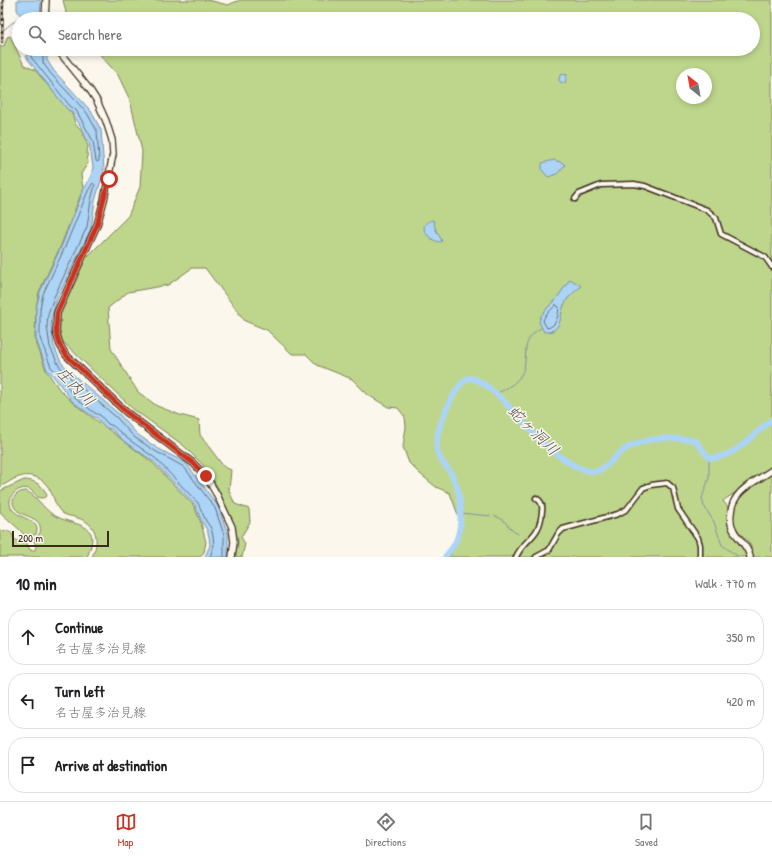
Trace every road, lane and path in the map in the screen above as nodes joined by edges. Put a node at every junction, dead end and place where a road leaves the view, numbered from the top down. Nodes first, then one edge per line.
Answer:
1 (46, 0) edge
2 (45, 12) edge
3 (63, 56) edge
4 (575, 199) dead end
5 (772, 267) edge
6 (772, 470) edge
7 (536, 498) dead end
8 (232, 557) edge
9 (516, 557) edge
10 (536, 557) edge
11 (700, 557) edge
12 (750, 557) edge

1 - 2 main road
3 - 8 main road
4 - 5 street
6 - 12 main road
7 - 9 street
10 - 11 street

